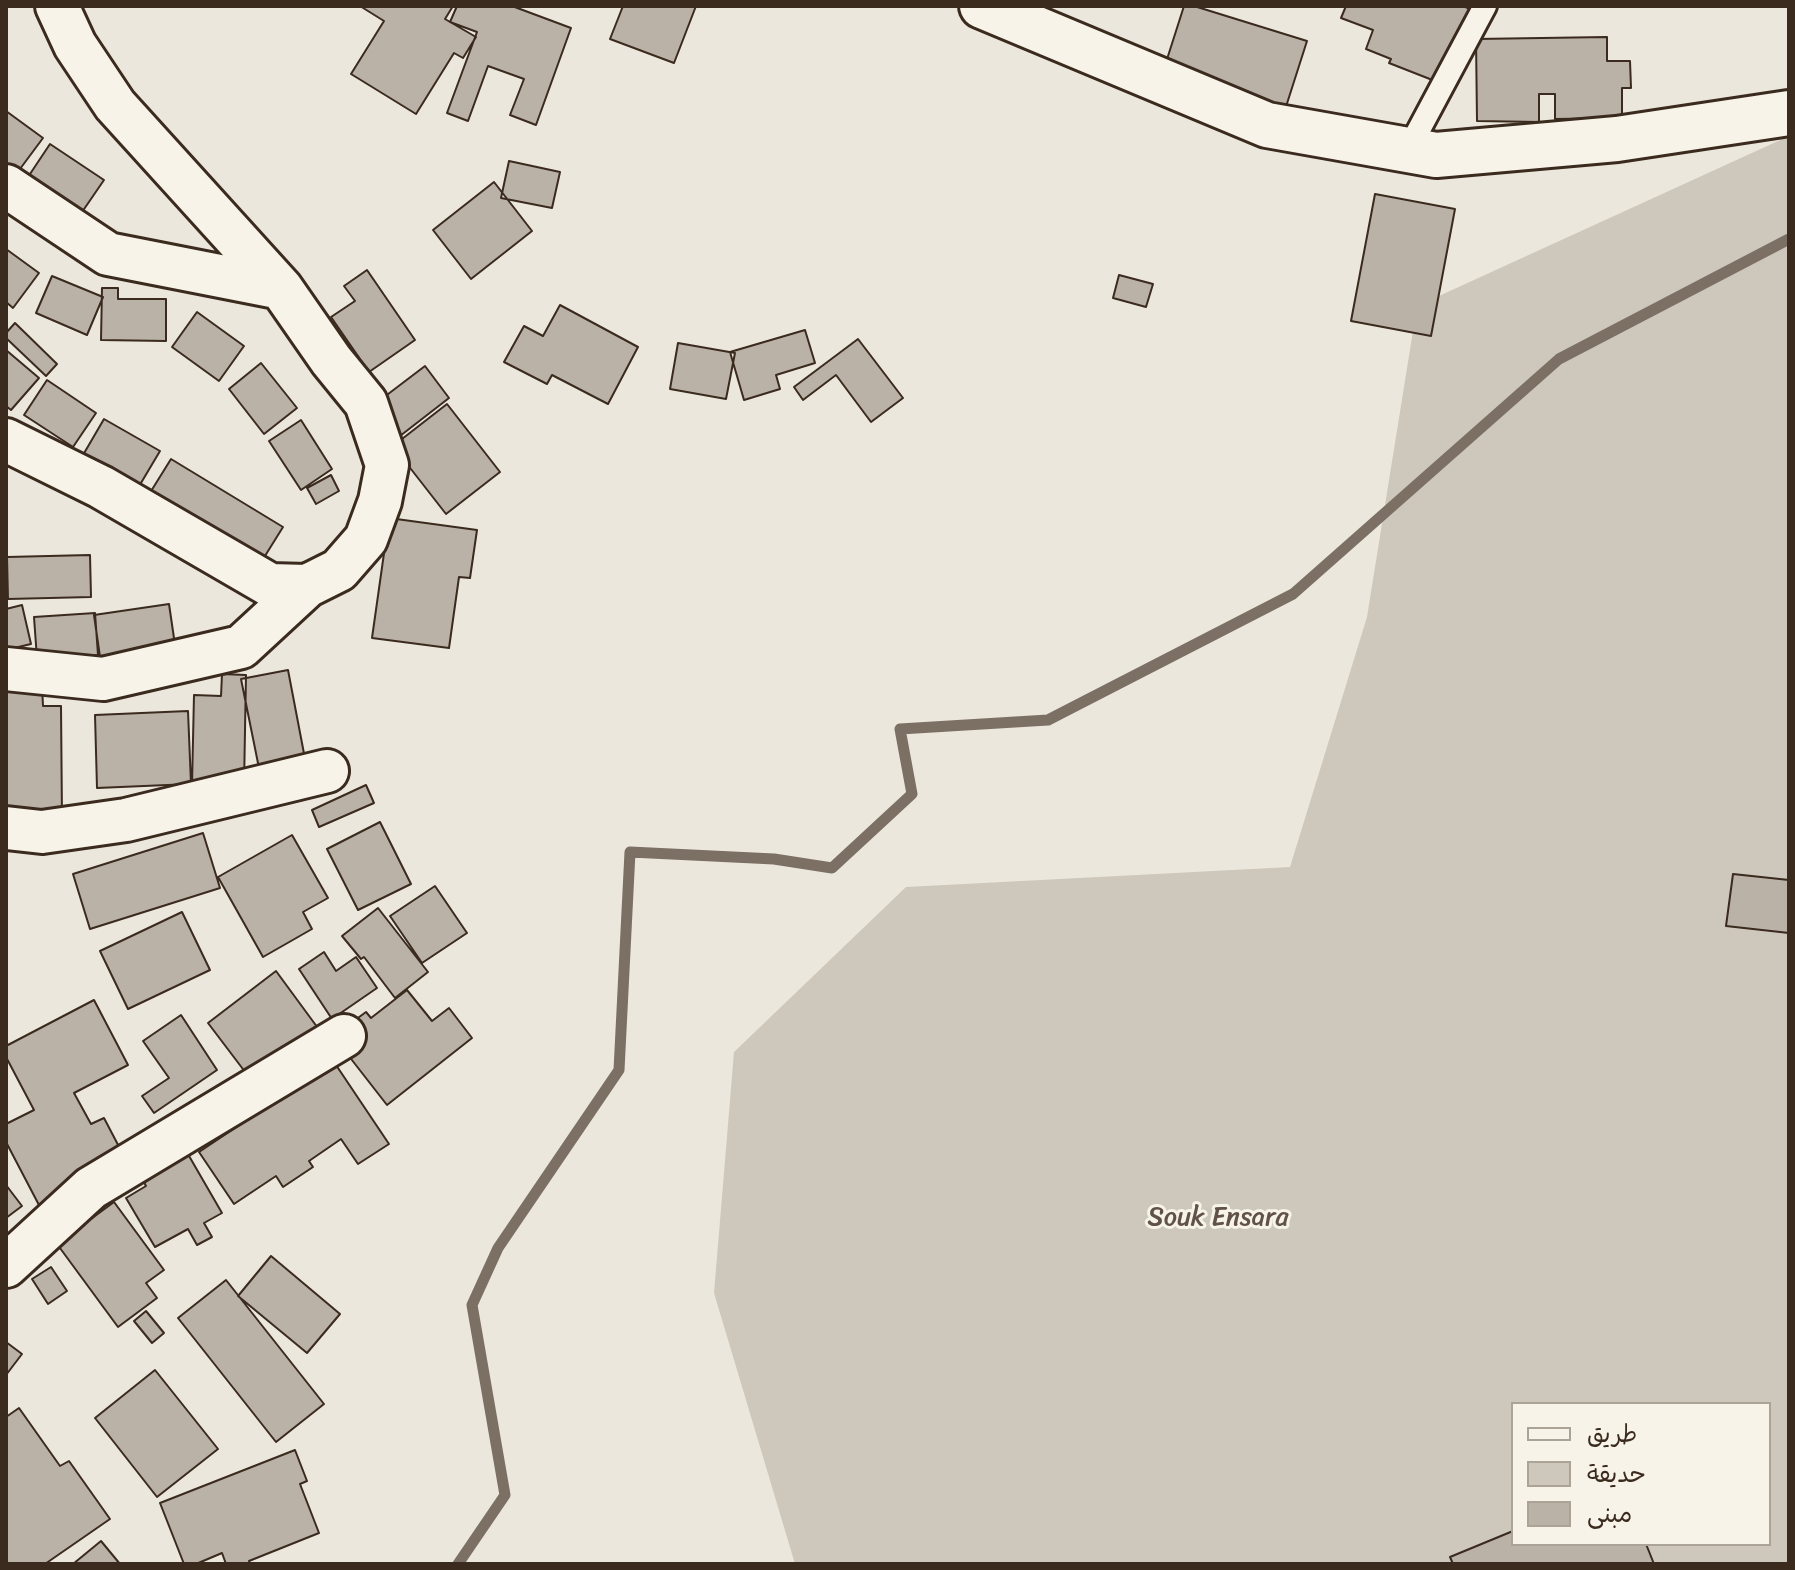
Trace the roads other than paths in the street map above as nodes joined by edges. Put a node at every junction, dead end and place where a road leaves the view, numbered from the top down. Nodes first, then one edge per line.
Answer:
1 (57, 6) edge
2 (982, 6) edge
3 (1485, 6) edge
4 (1789, 113) edge
5 (1408, 150) junction
6 (6, 186) edge
7 (281, 288) junction
8 (6, 440) edge
9 (307, 586) junction
10 (6, 669) edge
11 (327, 771) dead end
12 (6, 828) edge
13 (344, 1036) dead end
14 (6, 1266) edge

1 - 7 street
2 - 5 street
3 - 5 lane
4 - 5 street
6 - 7 street
7 - 9 street
8 - 9 street
9 - 10 street
11 - 12 street
13 - 14 street

